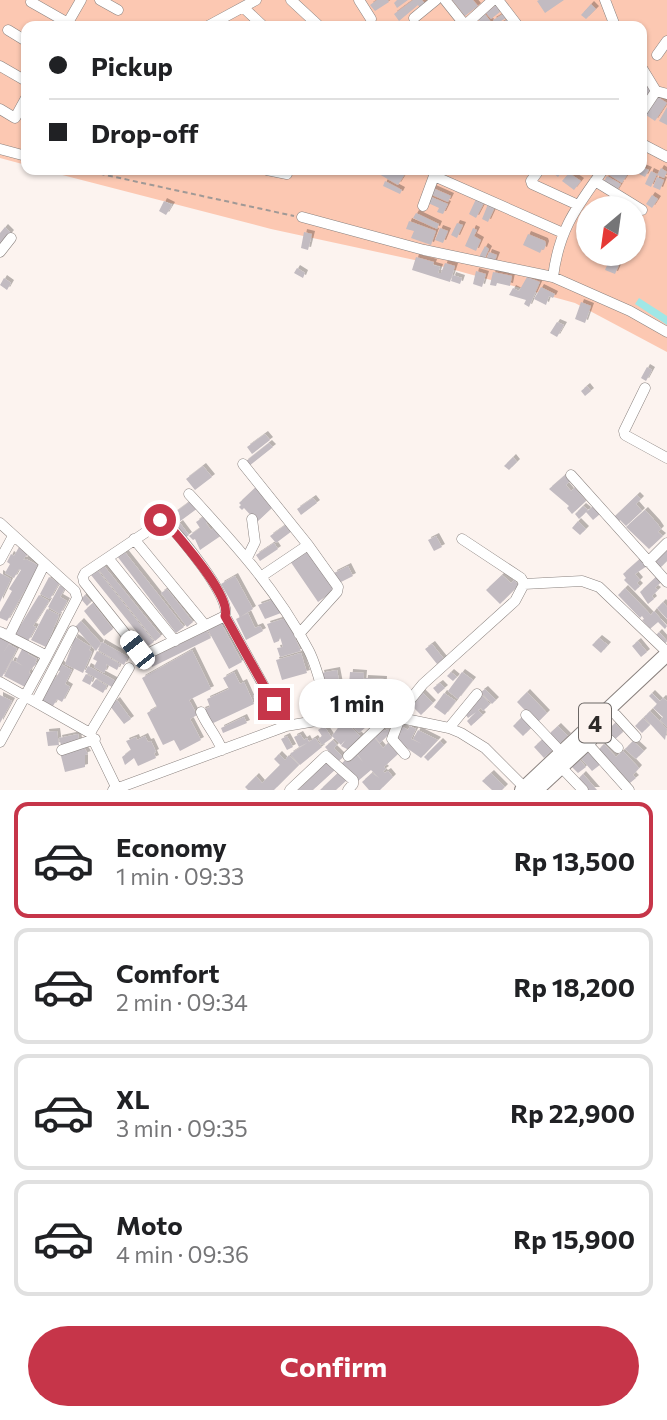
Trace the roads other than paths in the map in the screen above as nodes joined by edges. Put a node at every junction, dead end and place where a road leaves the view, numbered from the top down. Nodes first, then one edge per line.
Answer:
1 (81, 0) edge
2 (100, 0) edge
3 (257, 0) edge
4 (292, 0) edge
5 (359, 0) edge
6 (436, 0) edge
7 (445, 0) edge
8 (496, 0) edge
9 (605, 0) edge
10 (31, 2) dead end
11 (244, 8) junction
12 (118, 10) dead end
13 (414, 18) dead end
14 (371, 19) dead end
15 (61, 21) edge
16 (69, 21) edge
17 (218, 21) edge
18 (258, 21) edge
19 (313, 21) edge
20 (461, 21) edge
21 (471, 21) edge
22 (514, 21) edge
23 (613, 21) edge
24 (8, 30) dead end
25 (21, 38) edge
26 (667, 41) edge
27 (657, 55) dead end
28 (0, 66) edge
29 (647, 74) edge
30 (21, 78) edge
31 (662, 93) edge
32 (647, 107) edge
33 (21, 108) edge
34 (0, 109) edge
35 (647, 147) edge
36 (0, 149) edge
37 (21, 155) edge
38 (667, 157) edge
39 (434, 175) edge
40 (439, 175) edge
41 (535, 175) edge
42 (599, 175) edge
43 (595, 181) junction
44 (584, 196) edge
45 (619, 196) edge
46 (576, 204) edge
47 (424, 206) dead end
48 (576, 209) edge
49 (302, 217) road end
50 (563, 233) junction
51 (11, 238) dead end
52 (0, 251) edge
53 (554, 277) junction
54 (667, 332) edge
55 (645, 388) dead end
56 (667, 458) edge
57 (243, 464) dead end
58 (571, 475) dead end
59 (189, 494) dead end
60 (252, 519) dead end
61 (0, 523) edge
62 (13, 536) junction
63 (134, 539) junction
64 (462, 539) dead end
65 (667, 543) edge
66 (308, 545) junction
67 (108, 558) junction
68 (247, 558) junction
69 (0, 560) edge
70 (648, 562) junction
71 (44, 565) junction
72 (262, 576) junction
73 (667, 582) edge
74 (524, 584) junction
75 (225, 616) junction
76 (205, 624) junction
77 (73, 631) dead end
78 (4, 634) edge
79 (299, 634) junction
80 (176, 641) junction
81 (667, 653) edge
82 (47, 656) junction
83 (667, 667) edge
84 (129, 668) dead end
85 (0, 682) edge
86 (477, 694) dead end
87 (26, 696) junction
88 (36, 702) junction
89 (201, 712) dead end
90 (526, 715) dead end
91 (616, 715) junction
92 (396, 717) junction
93 (330, 718) junction
94 (286, 726) junction
95 (449, 728) junction
96 (600, 731) junction
97 (93, 736) junction
98 (636, 737) dead end
99 (0, 742) edge
100 (587, 743) junction
101 (618, 748) dead end
102 (62, 750) dead end
103 (222, 750) junction
104 (405, 754) dead end
105 (348, 756) dead end
106 (562, 760) junction
107 (531, 788) edge
108 (115, 789) edge
109 (290, 790) edge
110 (348, 790) edge
111 (583, 790) edge
112 (629, 790) edge

1 - 16 street
2 - 12 street
3 - 11 street
4 - 19 street
5 - 14 street
6 - 13 street
7 - 20 street
8 - 21 street
8 - 22 street
9 - 23 street
10 - 15 street
11 - 17 street
11 - 18 street
24 - 25 street
26 - 27 street
28 - 30 street
29 - 31 street
31 - 32 street
33 - 34 street
35 - 38 street
36 - 37 street
39 - 47 street
40 - 50 street
41 - 46 street
42 - 43 street
43 - 44 street
43 - 45 street
48 - 50 street
49 - 53 street
50 - 53 street
51 - 52 street
53 - 54 street
55 - 56 street
57 - 66 street
58 - 70 street
59 - 68 street
60 - 68 street
61 - 62 street
62 - 69 street
62 - 71 street
63 - 67 street
63 - 75 street
63 - 76 street
64 - 74 street
65 - 70 street
66 - 72 street
66 - 79 street
67 - 80 street
67 - 80 street
68 - 72 street
70 - 73 street
71 - 78 street
71 - 82 street
72 - 79 street
74 - 81 street
74 - 92 street
75 - 76 street
75 - 94 street
76 - 80 street
77 - 88 street
78 - 82 street
79 - 93 street
81 - 106 highway, 4
82 - 87 street
83 - 91 highway, 4
84 - 97 street
85 - 87 street
86 - 95 street
87 - 88 street
87 - 99 street
88 - 97 street
89 - 103 street
90 - 106 street
91 - 96 highway, 4
91 - 98 street
92 - 93 street
92 - 95 street
92 - 104 street
92 - 105 street
93 - 94 street
94 - 103 street
95 - 107 street
96 - 100 highway, 4
96 - 101 street
97 - 102 street
97 - 108 street
100 - 106 highway, 4
100 - 112 street
103 - 108 street
106 - 107 highway, 4
106 - 111 street
109 - 110 street

